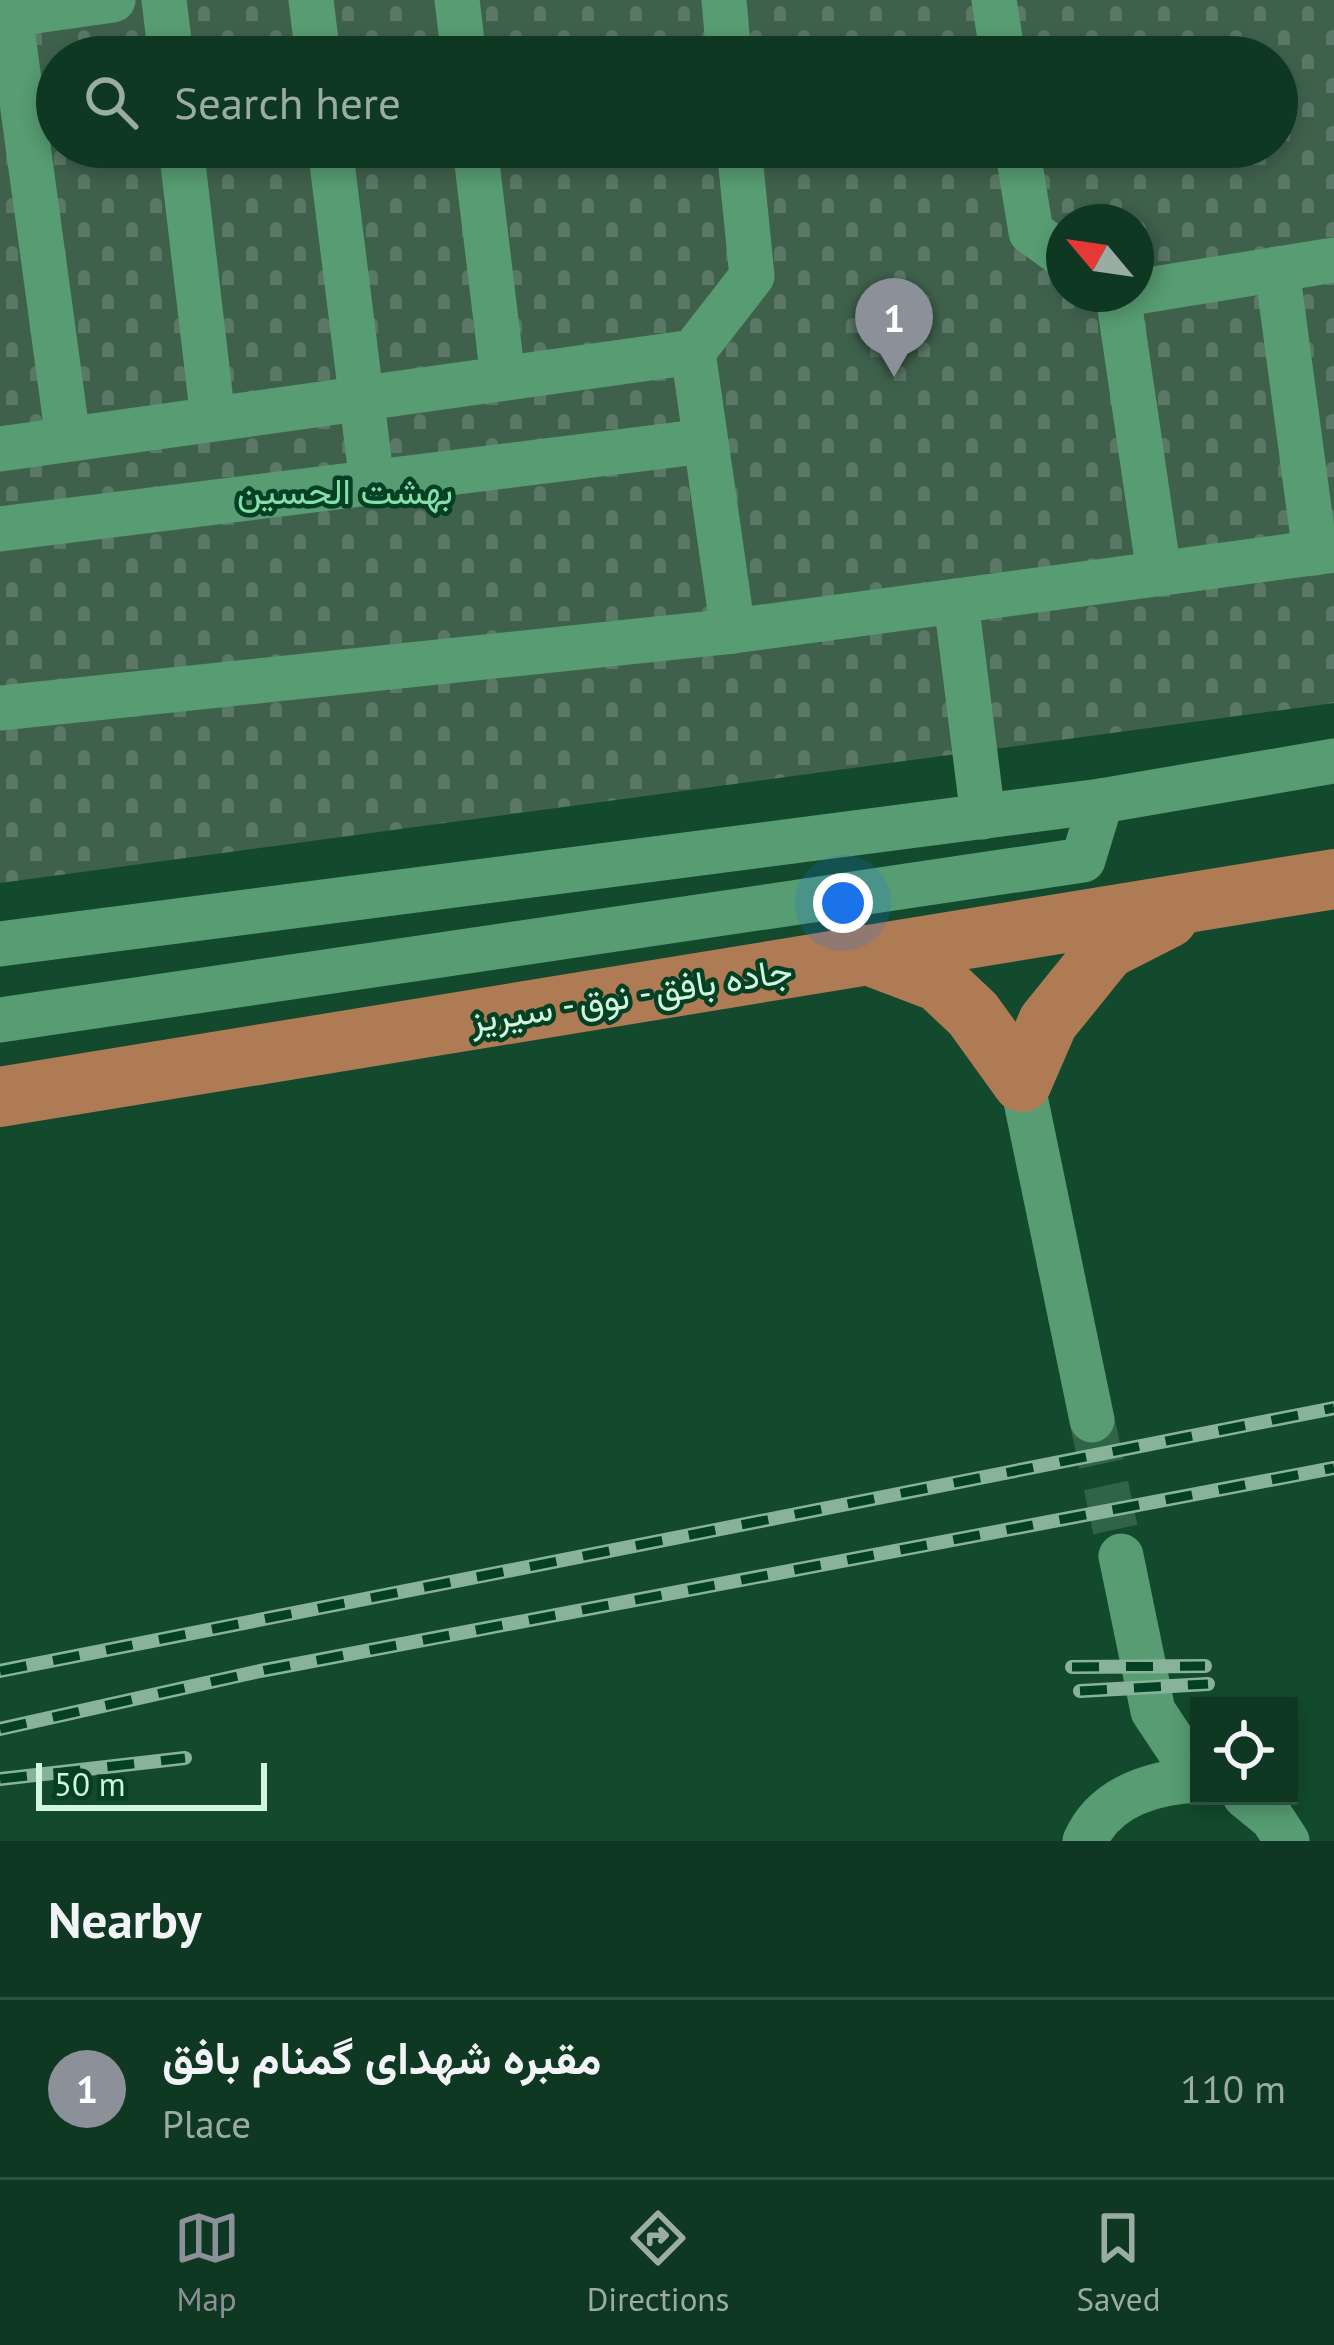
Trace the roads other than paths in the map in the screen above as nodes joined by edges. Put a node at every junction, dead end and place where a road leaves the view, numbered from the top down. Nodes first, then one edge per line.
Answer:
1 (113, 0) edge
2 (164, 0) edge
3 (311, 0) edge
4 (457, 0) edge
5 (724, 0) edge
6 (994, 0) edge
7 (5, 15) edge
8 (168, 36) edge
9 (316, 36) edge
10 (461, 36) edge
11 (727, 36) edge
12 (1000, 36) edge
13 (183, 168) edge
14 (333, 168) edge
15 (478, 168) edge
16 (741, 168) edge
17 (1020, 168) edge
18 (1046, 243) edge
19 (1334, 260) edge
20 (1277, 269) junction
21 (1154, 289) edge
22 (1122, 312) edge
23 (693, 352) junction
24 (503, 378) junction
25 (363, 398) junction
26 (213, 419) junction
27 (68, 439) junction
28 (705, 441) junction
29 (0, 448) edge
30 (372, 483) junction
31 (0, 530) edge
32 (1325, 551) edge
33 (1159, 573) junction
34 (956, 601) junction
35 (733, 631) junction
36 (0, 708) edge
37 (1334, 761) edge
38 (1101, 802) junction
39 (983, 817) junction
40 (666, 858) junction
41 (1334, 879) edge
42 (1206, 900) junction
43 (219, 915) junction
44 (668, 922) junction
45 (0, 944) edge
46 (868, 955) junction
47 (223, 987) junction
48 (0, 1020) edge
49 (1022, 1082) junction
50 (0, 1096) edge
51 (1092, 1420) tunnel mouth
52 (1121, 1556) tunnel mouth
53 (1154, 1711) junction
54 (1190, 1765) edge
55 (1190, 1780) edge
56 (1257, 1805) edge
57 (1085, 1829) edge
58 (1287, 1841) edge

1 - 7 street
2 - 8 street
3 - 9 street
4 - 10 street
5 - 11 street
6 - 12 street
7 - 27 street
13 - 26 street
14 - 25 street
15 - 24 street
16 - 23 street
17 - 18 street
19 - 20 street
20 - 21 street
20 - 32 street
22 - 33 street
23 - 24 street
23 - 28 street
24 - 25 street
25 - 26 street
25 - 30 street
26 - 27 street
27 - 29 street
28 - 30 street
28 - 35 street
30 - 31 street
32 - 33 street
33 - 34 street
34 - 35 street
34 - 39 street
35 - 36 street
37 - 38 street
38 - 39 street
38 - 44 street
39 - 40 street
40 - 43 street
40 - 44 street
41 - 42 main road, جاده بافق - نوق - سیریز
42 - 46 main road, جاده بافق - نوق - سیریز
42 - 49 main road
43 - 45 street
43 - 47 street
44 - 47 street
46 - 49 main road
46 - 50 main road, جاده بافق - نوق - سیریز
47 - 48 street
49 - 51 street
52 - 53 street
53 - 54 street
53 - 57 street
55 - 57 street
56 - 58 street

